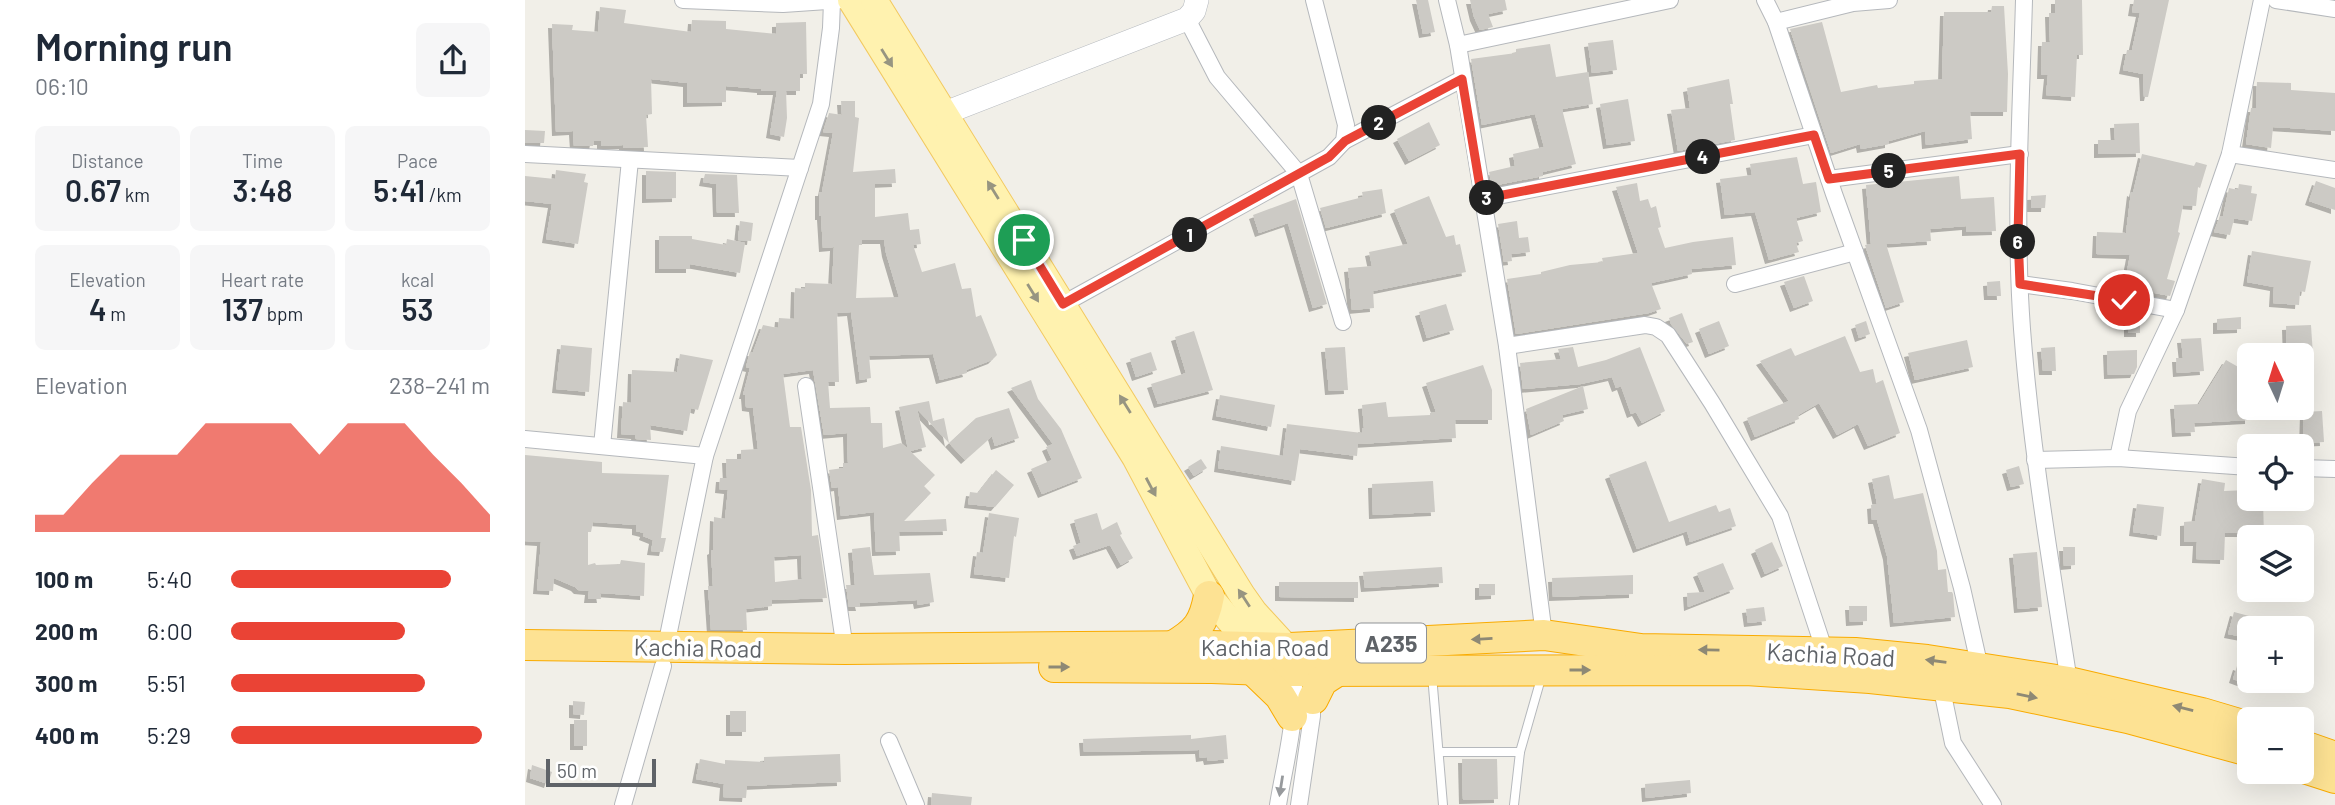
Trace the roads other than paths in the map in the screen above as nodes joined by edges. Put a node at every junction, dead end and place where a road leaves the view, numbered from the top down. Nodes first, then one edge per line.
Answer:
1 (683, 0) edge
2 (849, 0) edge
3 (874, 0) edge
4 (1314, 0) edge
5 (1447, 0) edge
6 (1670, 0) edge
7 (1765, 0) edge
8 (1889, 0) edge
9 (2024, 0) edge
10 (2262, 0) edge
11 (2276, 0) edge
12 (832, 1) edge
13 (1192, 9) edge
14 (2335, 9) edge
15 (1776, 22) junction
16 (1458, 45) junction
17 (1462, 79) junction
18 (945, 113) junction
19 (1814, 135) junction
20 (1345, 141) junction
21 (525, 154) edge
22 (2020, 154) junction
23 (2230, 154) junction
24 (630, 160) junction
25 (800, 169) junction
26 (2335, 170) edge
27 (1299, 174) junction
28 (1829, 179) junction
29 (1482, 199) junction
30 (1855, 252) junction
31 (1734, 284) dead end
32 (2020, 284) junction
33 (1063, 304) junction
34 (2176, 310) junction
35 (1343, 322) dead end
36 (1507, 346) junction
37 (806, 386) dead end
38 (525, 439) edge
39 (602, 446) junction
40 (705, 456) junction
41 (2119, 458) junction
42 (2035, 460) junction
43 (2237, 466) edge
44 (2314, 468) edge
45 (2335, 468) edge
46 (1209, 596) junction
47 (1544, 635) junction
48 (525, 645) edge
49 (1173, 646) junction
50 (845, 649) junction
51 (1825, 652) junction
52 (665, 656) junction
53 (1211, 657) junction
54 (1252, 658) junction
55 (1296, 663) junction
56 (525, 665) edge
57 (1980, 668) junction
58 (1339, 670) junction
59 (1431, 670) junction
60 (1544, 670) junction
61 (2069, 682) junction
62 (1941, 685) junction
63 (1305, 715) junction
64 (2237, 723) edge
65 (889, 741) dead end
66 (2237, 747) edge
67 (2314, 750) edge
68 (1439, 752) junction
69 (1520, 752) junction
70 (1286, 755) junction
71 (2335, 757) edge
72 (2314, 771) edge
73 (2335, 778) edge
74 (623, 805) edge
75 (916, 805) edge
76 (1277, 805) edge
77 (1299, 805) edge
78 (1443, 805) edge
79 (1514, 805) edge
80 (1993, 805) edge

1 - 12 street
2 - 12 street
2 -> 46 main road
3 - 18 main road
4 - 20 street
5 - 16 street
6 - 16 street
7 - 15 street
8 - 15 street
9 - 22 street
10 - 23 street
11 - 14 street
12 - 25 street
13 - 18 street
13 - 27 street
15 - 19 street
16 - 17 street
17 - 20 street
17 - 29 street
33 -> 18 main road
19 - 28 street
19 - 29 street
20 - 27 street
21 - 24 street
22 - 28 street
22 - 32 street
23 - 26 street
23 - 34 street
24 - 25 street
24 - 39 street
25 - 40 street
27 - 33 street
27 - 35 street
28 - 30 street
29 - 36 street
30 - 31 street
30 - 57 street
32 - 34 street
32 - 42 street
55 -> 33 main road
34 - 41 street
36 - 47 street
36 - 51 street
37 - 50 street
38 - 39 street
39 - 40 street
40 - 52 street
41 - 42 street
41 - 43 street
42 - 61 street
44 - 45 street
46 - 49 highway
46 - 54 main road
51 -> 47 highway, Kachia Road / A235
47 -> 55 highway, Kachia Road / A235
48 - 52 highway, Kachia Road / A235
49 - 50 highway, Kachia Road / A235
49 - 53 highway, Kachia Road / A235
50 - 52 highway, Kachia Road / A235
57 -> 51 highway, Kachia Road / A235
52 -> 53 highway, Kachia Road / A235
52 - 56 highway, Kachia Road / A235
52 - 74 street
53 - 54 highway, Kachia Road / A235
54 - 55 highway, Kachia Road / A235
54 - 63 highway
55 - 58 highway, Kachia Road / A235
55 - 63 street
55 - 63 street
57 - 61 highway, Kachia Road / A235
58 - 59 highway, Kachia Road / A235
58 - 63 highway
59 - 60 highway, Kachia Road / A235
59 - 68 lane
60 -> 62 highway, Kachia Road / A235
60 - 69 lane
64 -> 61 highway, Kachia Road / A235
62 -> 66 highway, Kachia Road / A235
62 - 80 street
63 - 70 street
63 - 70 street
63 - 77 street
65 - 75 street
67 - 71 highway
68 - 69 lane
68 - 78 lane
69 - 79 lane
70 -> 76 street
72 - 73 highway

